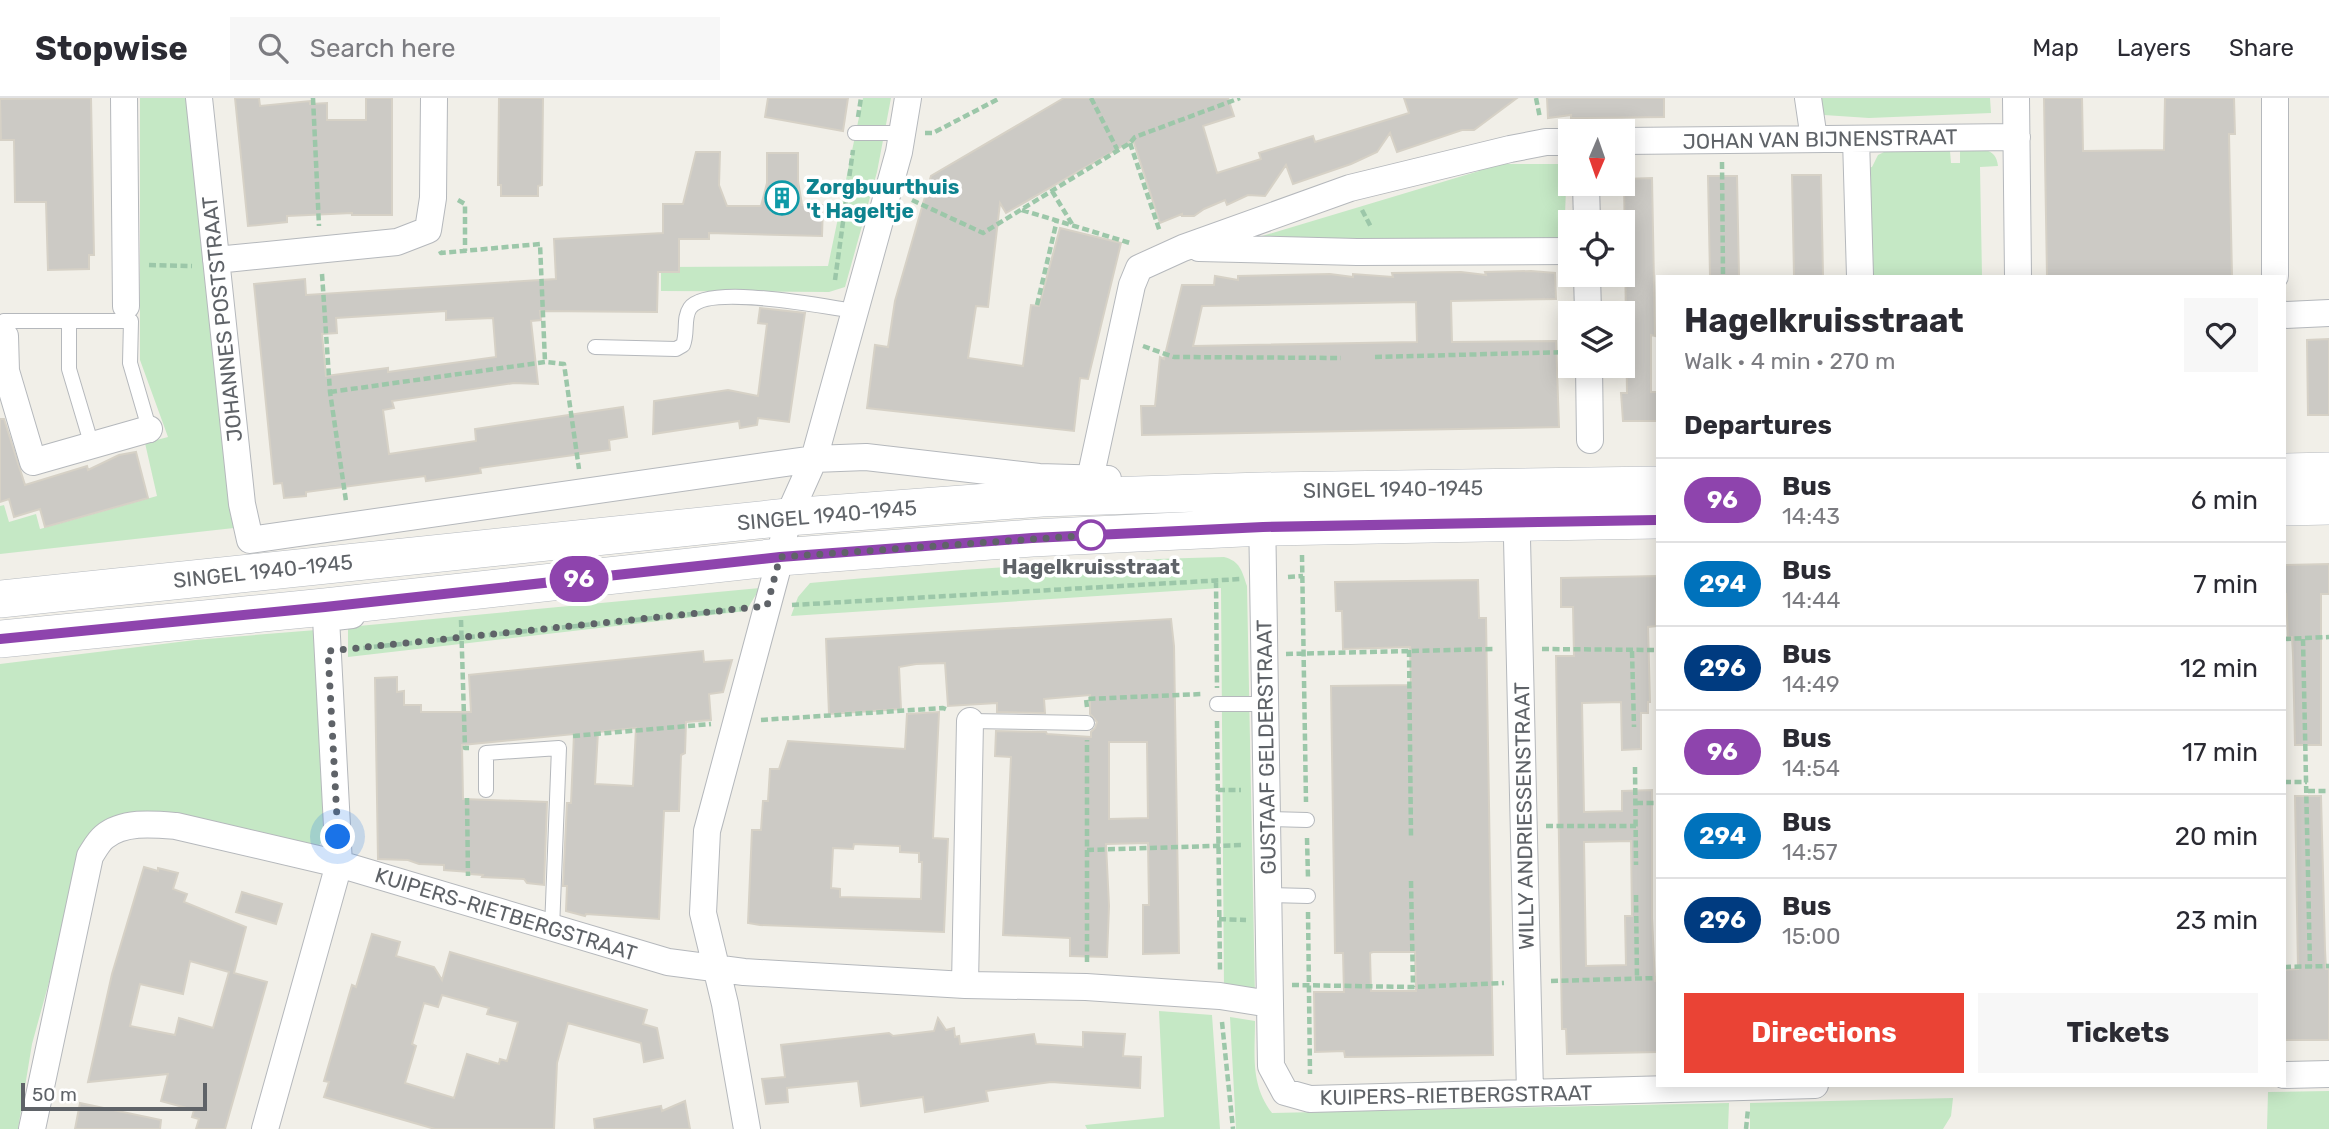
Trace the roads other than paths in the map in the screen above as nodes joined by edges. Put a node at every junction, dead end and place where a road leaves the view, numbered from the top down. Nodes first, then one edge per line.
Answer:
1 (124, 98) edge
2 (199, 98) edge
3 (434, 98) edge
4 (908, 98) edge
5 (1808, 98) edge
6 (2016, 98) edge
7 (2275, 98) edge
8 (855, 133) road end
9 (902, 133) junction
10 (2017, 137) junction
11 (1814, 139) junction
12 (1856, 139) junction
13 (1635, 141) edge
14 (1558, 142) edge
15 (1558, 251) edge
16 (1175, 252) junction
17 (217, 263) junction
18 (1860, 275) edge
19 (2018, 275) edge
20 (2275, 275) edge
21 (126, 306) dead end
22 (843, 309) junction
23 (2329, 313) edge
24 (2286, 315) edge
25 (69, 321) junction
26 (2, 336) edge
27 (595, 347) dead end
28 (1589, 378) edge
29 (151, 434) joint
30 (1590, 440) dead end
31 (92, 446) junction
32 (814, 459) junction
33 (1656, 468) edge
34 (1090, 480) junction
35 (1656, 485) edge
36 (1262, 491) junction
37 (2329, 506) edge
38 (2286, 507) edge
39 (788, 517) junction
40 (1656, 520) edge
41 (2329, 523) edge
42 (2286, 524) edge
43 (1263, 536) junction
44 (1656, 536) edge
45 (1517, 539) junction
46 (250, 540) joint
47 (778, 565) junction
48 (0, 598) edge
49 (0, 639) edge
50 (1217, 699) road end
51 (1265, 704) junction
52 (970, 721) joint
53 (1087, 723) road end
54 (486, 790) road end
55 (1307, 820) dead end
56 (1268, 832) junction
57 (339, 864) junction
58 (1269, 895) junction
59 (1308, 896) dead end
60 (552, 929) junction
61 (715, 968) junction
62 (965, 985) junction
63 (1270, 994) junction
64 (2329, 1074) edge
65 (2286, 1075) edge
66 (1719, 1087) edge
67 (1530, 1093) junction
68 (32, 1129) edge
69 (265, 1129) edge
70 (747, 1129) edge

1 - 21 street
2 - 17 street, JOHANNES POSTSTRAAT
3 - 17 street
4 - 9 street
5 - 11 street
6 - 10 street
7 - 20 street
8 - 9 lane
9 - 22 street
10 - 12 street, JOHAN VAN BIJNENSTRAAT
10 - 19 street
11 - 12 street, JOHAN VAN BIJNENSTRAAT
11 - 13 street, JOHAN VAN BIJNENSTRAAT
12 - 18 street
14 - 16 street
15 - 16 street
16 - 34 street
17 - 46 street, JOHANNES POSTSTRAAT
22 - 27 lane
22 - 32 street
23 - 24 street
25 - 26 lane
25 - 29 lane
25 - 31 lane
26 - 31 street
28 - 30 street
29 - 31 street
32 - 34 street, SINGEL 1940-1945
32 - 39 street
32 - 46 street, SINGEL 1940-1945
33 - 34 street, SINGEL 1940-1945
35 - 36 main road, SINGEL 1940-1945
36 - 39 main road, SINGEL 1940-1945
36 - 43 street, GUSTAAF GELDERSTRAAT
37 - 38 main road
39 - 47 street
39 - 48 main road, SINGEL 1940-1945
40 - 43 main road, SINGEL 1940-1945
41 - 42 street
43 - 45 street, SINGEL 1940-1945
43 - 47 main road, SINGEL 1940-1945
43 - 51 street, GUSTAAF GELDERSTRAAT
44 - 45 street, SINGEL 1940-1945
45 - 67 street, WILLY ANDRIESSENSTRAAT
47 - 49 main road, SINGEL 1940-1945
47 - 57 street, SINGEL 1940-1945
47 - 61 street
50 - 51 lane
51 - 56 street, GUSTAAF GELDERSTRAAT
52 - 53 lane
52 - 62 street
54 - 60 lane
55 - 56 lane
56 - 58 street, GUSTAAF GELDERSTRAAT
57 - 60 street, KUIPERS-RIETBERGSTRAAT
57 - 68 street, KUIPERS-RIETBERGSTRAAT
57 - 69 street
58 - 59 lane
58 - 63 street, GUSTAAF GELDERSTRAAT
60 - 61 street, KUIPERS-RIETBERGSTRAAT
61 - 62 street, KUIPERS-RIETBERGSTRAAT
61 - 70 street
62 - 63 street, KUIPERS-RIETBERGSTRAAT
63 - 67 street, KUIPERS-RIETBERGSTRAAT
64 - 65 street
66 - 67 street, KUIPERS-RIETBERGSTRAAT

